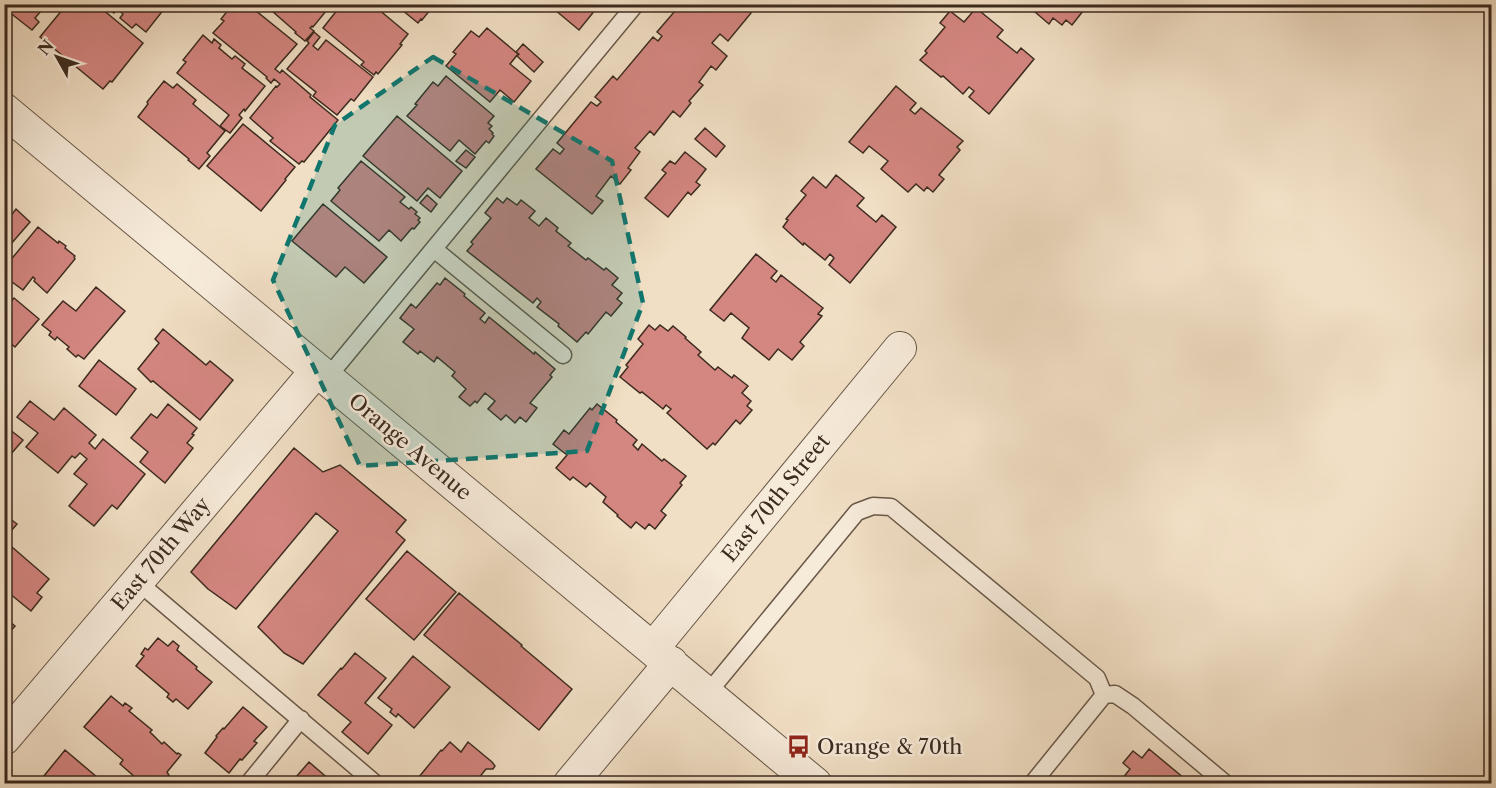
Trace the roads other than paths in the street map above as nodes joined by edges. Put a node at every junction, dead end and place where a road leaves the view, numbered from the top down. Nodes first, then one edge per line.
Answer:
1 (636, 4) edge
2 (4, 110) edge
3 (434, 249) junction
4 (900, 348) dead end
5 (563, 355) dead end
6 (322, 374) junction
7 (138, 582) junction
8 (662, 656) junction
9 (707, 693) junction
10 (1104, 695) junction
11 (301, 719) junction
12 (4, 739) edge
13 (248, 783) edge
14 (376, 783) edge
15 (570, 783) edge
16 (815, 783) edge
17 (1032, 783) edge
18 (1226, 783) edge

1 - 3 lane
2 - 6 street, Orange Avenue
3 - 5 lane
3 - 6 lane
4 - 8 street, East 70th Street
6 - 7 street, East 70th Way
6 - 8 street, Orange Avenue
7 - 11 lane
7 - 12 street, East 70th Way
8 - 9 street, Orange Avenue
8 - 15 street, East 70th Street
9 - 10 lane
9 - 16 street, Orange Avenue
10 - 17 lane
10 - 18 lane
11 - 13 lane
11 - 14 lane

